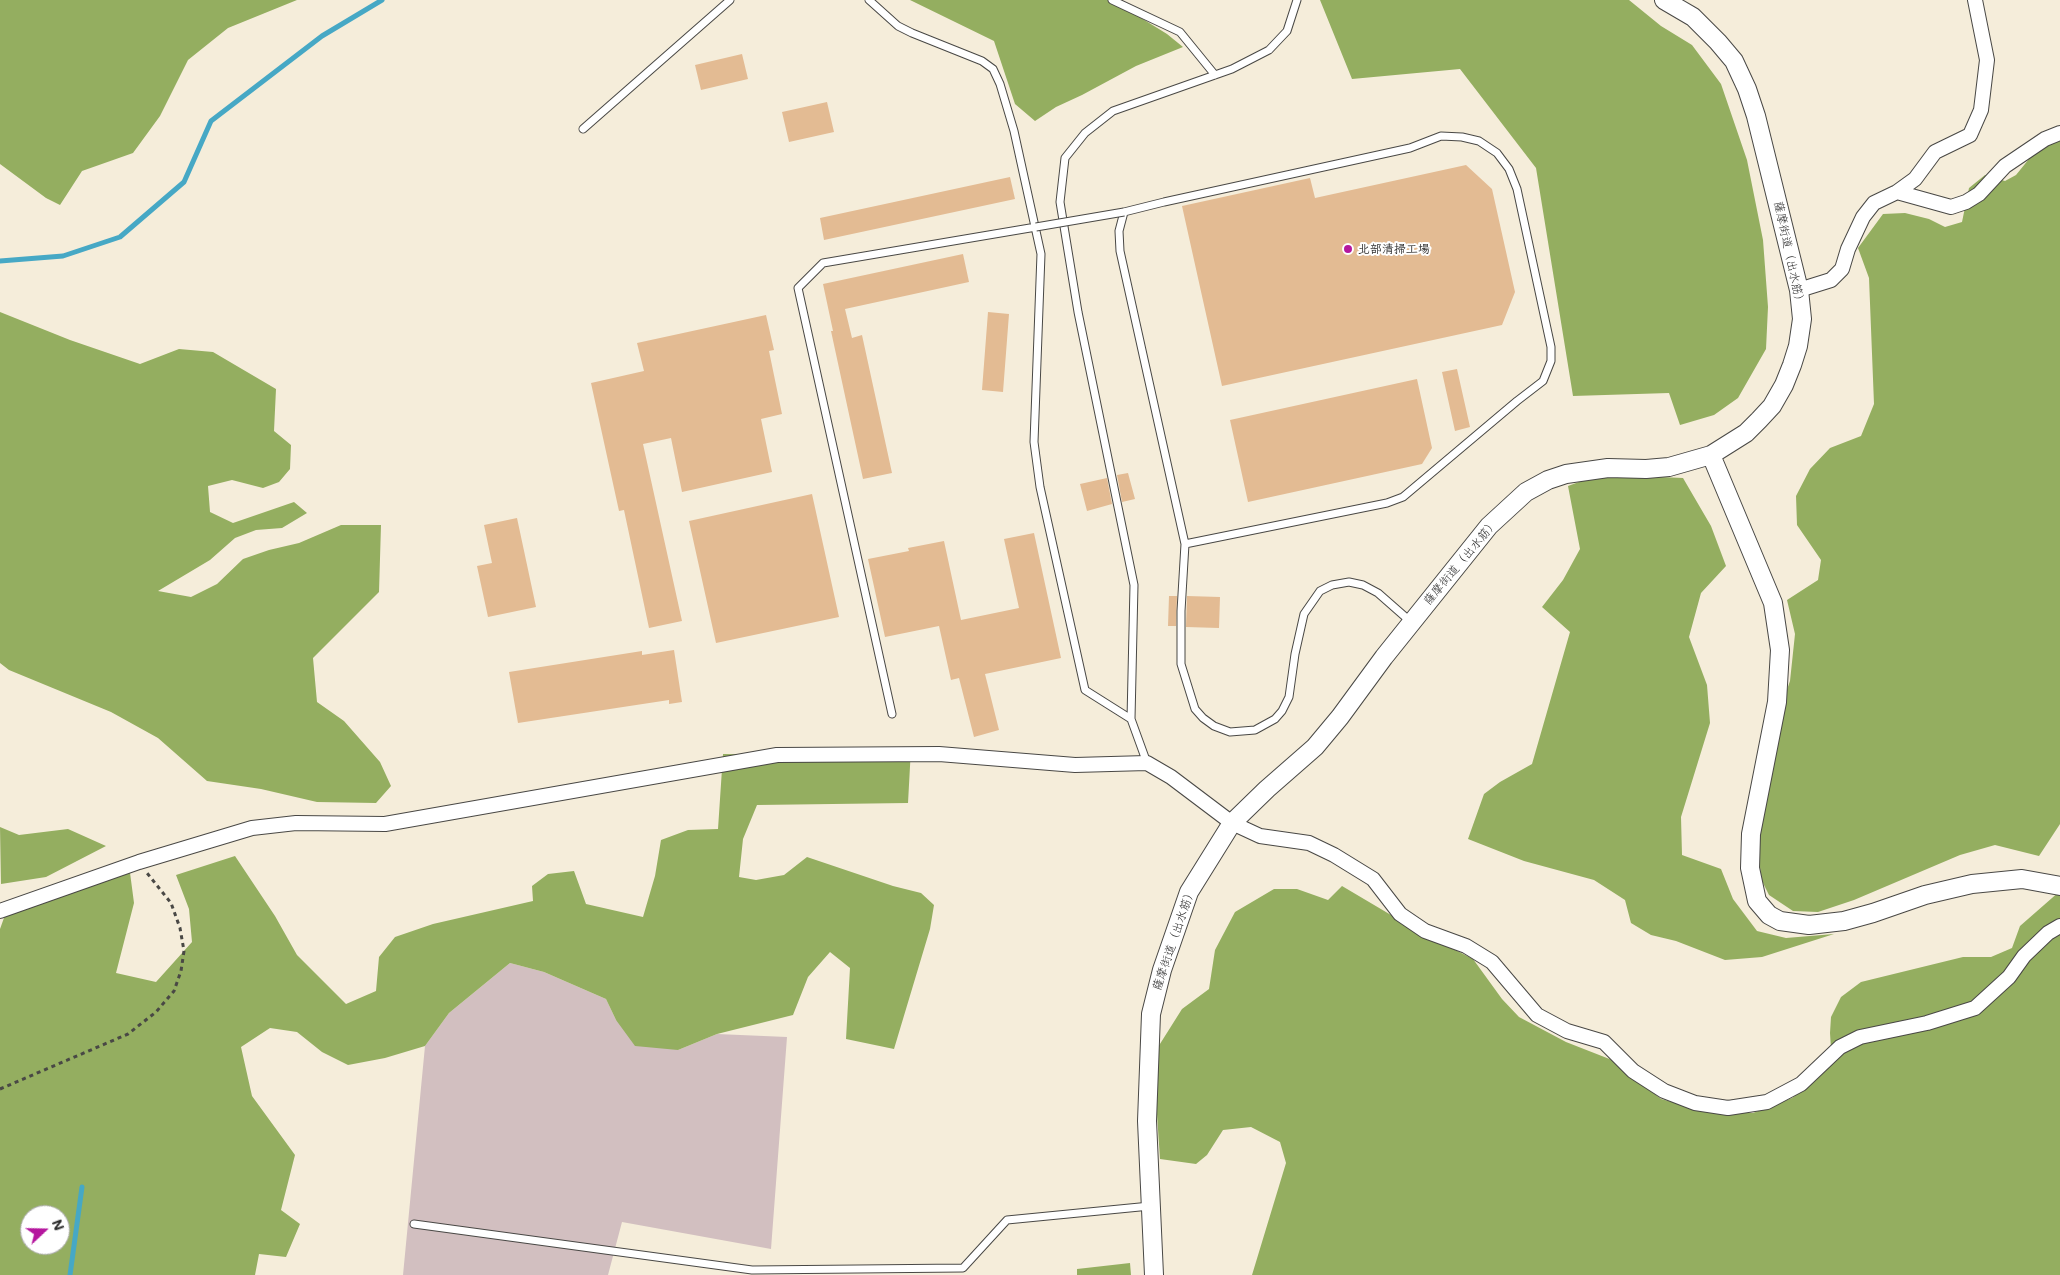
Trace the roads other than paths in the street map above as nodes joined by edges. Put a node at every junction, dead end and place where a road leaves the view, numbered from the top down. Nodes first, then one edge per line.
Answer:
1 (730, 0) edge
2 (869, 0) edge
3 (1112, 0) edge
4 (1297, 0) edge
5 (1664, 0) edge
6 (1975, 0) edge
7 (1215, 75) junction
8 (583, 129) dead end
9 (2060, 133) edge
10 (1897, 192) junction
11 (1124, 212) junction
12 (1036, 226) junction
13 (1799, 290) junction
14 (1711, 455) junction
15 (1185, 544) junction
16 (1411, 622) junction
17 (892, 714) dead end
18 (1131, 719) junction
19 (1147, 763) junction
20 (1232, 824) junction
21 (2060, 886) edge
22 (0, 911) edge
23 (2060, 926) edge
24 (1150, 1206) junction
25 (414, 1224) dead end
26 (1154, 1275) edge

1 - 8 lane
2 - 12 lane
3 - 7 lane
4 - 7 lane
5 - 13 street, 薩摩街道（出水筋）
6 - 10 street
7 - 18 lane
9 - 10 street
10 - 13 street
11 - 12 lane, bridge
11 - 15 lane
11 - 15 lane
12 - 17 lane
12 - 18 lane
13 - 14 street, 薩摩街道（出水筋）
14 - 16 street, 薩摩街道（出水筋）
14 - 21 street
15 - 16 lane
16 - 20 street, 薩摩街道（出水筋）
18 - 19 lane
19 - 20 street
19 - 22 street
20 - 23 street
20 - 24 street, 薩摩街道（出水筋）
24 - 25 lane
24 - 26 street, 薩摩街道（出水筋）

